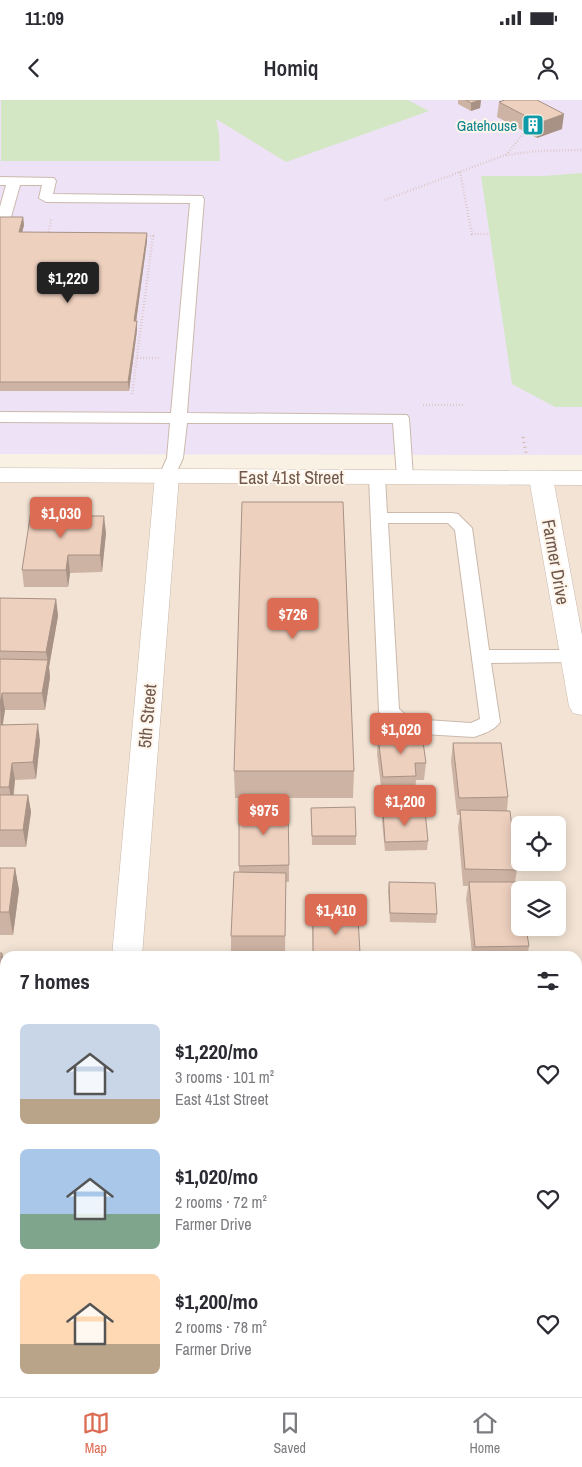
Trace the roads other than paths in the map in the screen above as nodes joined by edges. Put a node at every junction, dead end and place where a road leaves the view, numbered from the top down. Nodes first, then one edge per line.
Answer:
1 (7, 181) edge
2 (2, 224) edge
3 (0, 417) edge
4 (179, 418) junction
5 (534, 469) junction
6 (0, 475) edge
7 (167, 476) junction
8 (377, 477) junction
9 (406, 477) junction
10 (582, 478) edge
11 (379, 518) junction
12 (573, 656) junction
13 (481, 657) junction
14 (582, 706) edge
15 (126, 951) edge

1 - 2 lane
1 - 4 lane
3 - 4 lane
4 - 7 lane
4 - 9 lane
5 - 9 street, East 41st Street
5 - 10 street, East 41st Street
5 - 12 street, Farmer Drive
6 - 7 street, East 41st Street
7 - 8 street, East 41st Street
7 - 15 street, 5th Street
8 - 9 street, East 41st Street
8 - 11 lane
11 - 13 lane
11 - 13 lane
12 - 13 lane
12 - 14 street, Farmer Drive

